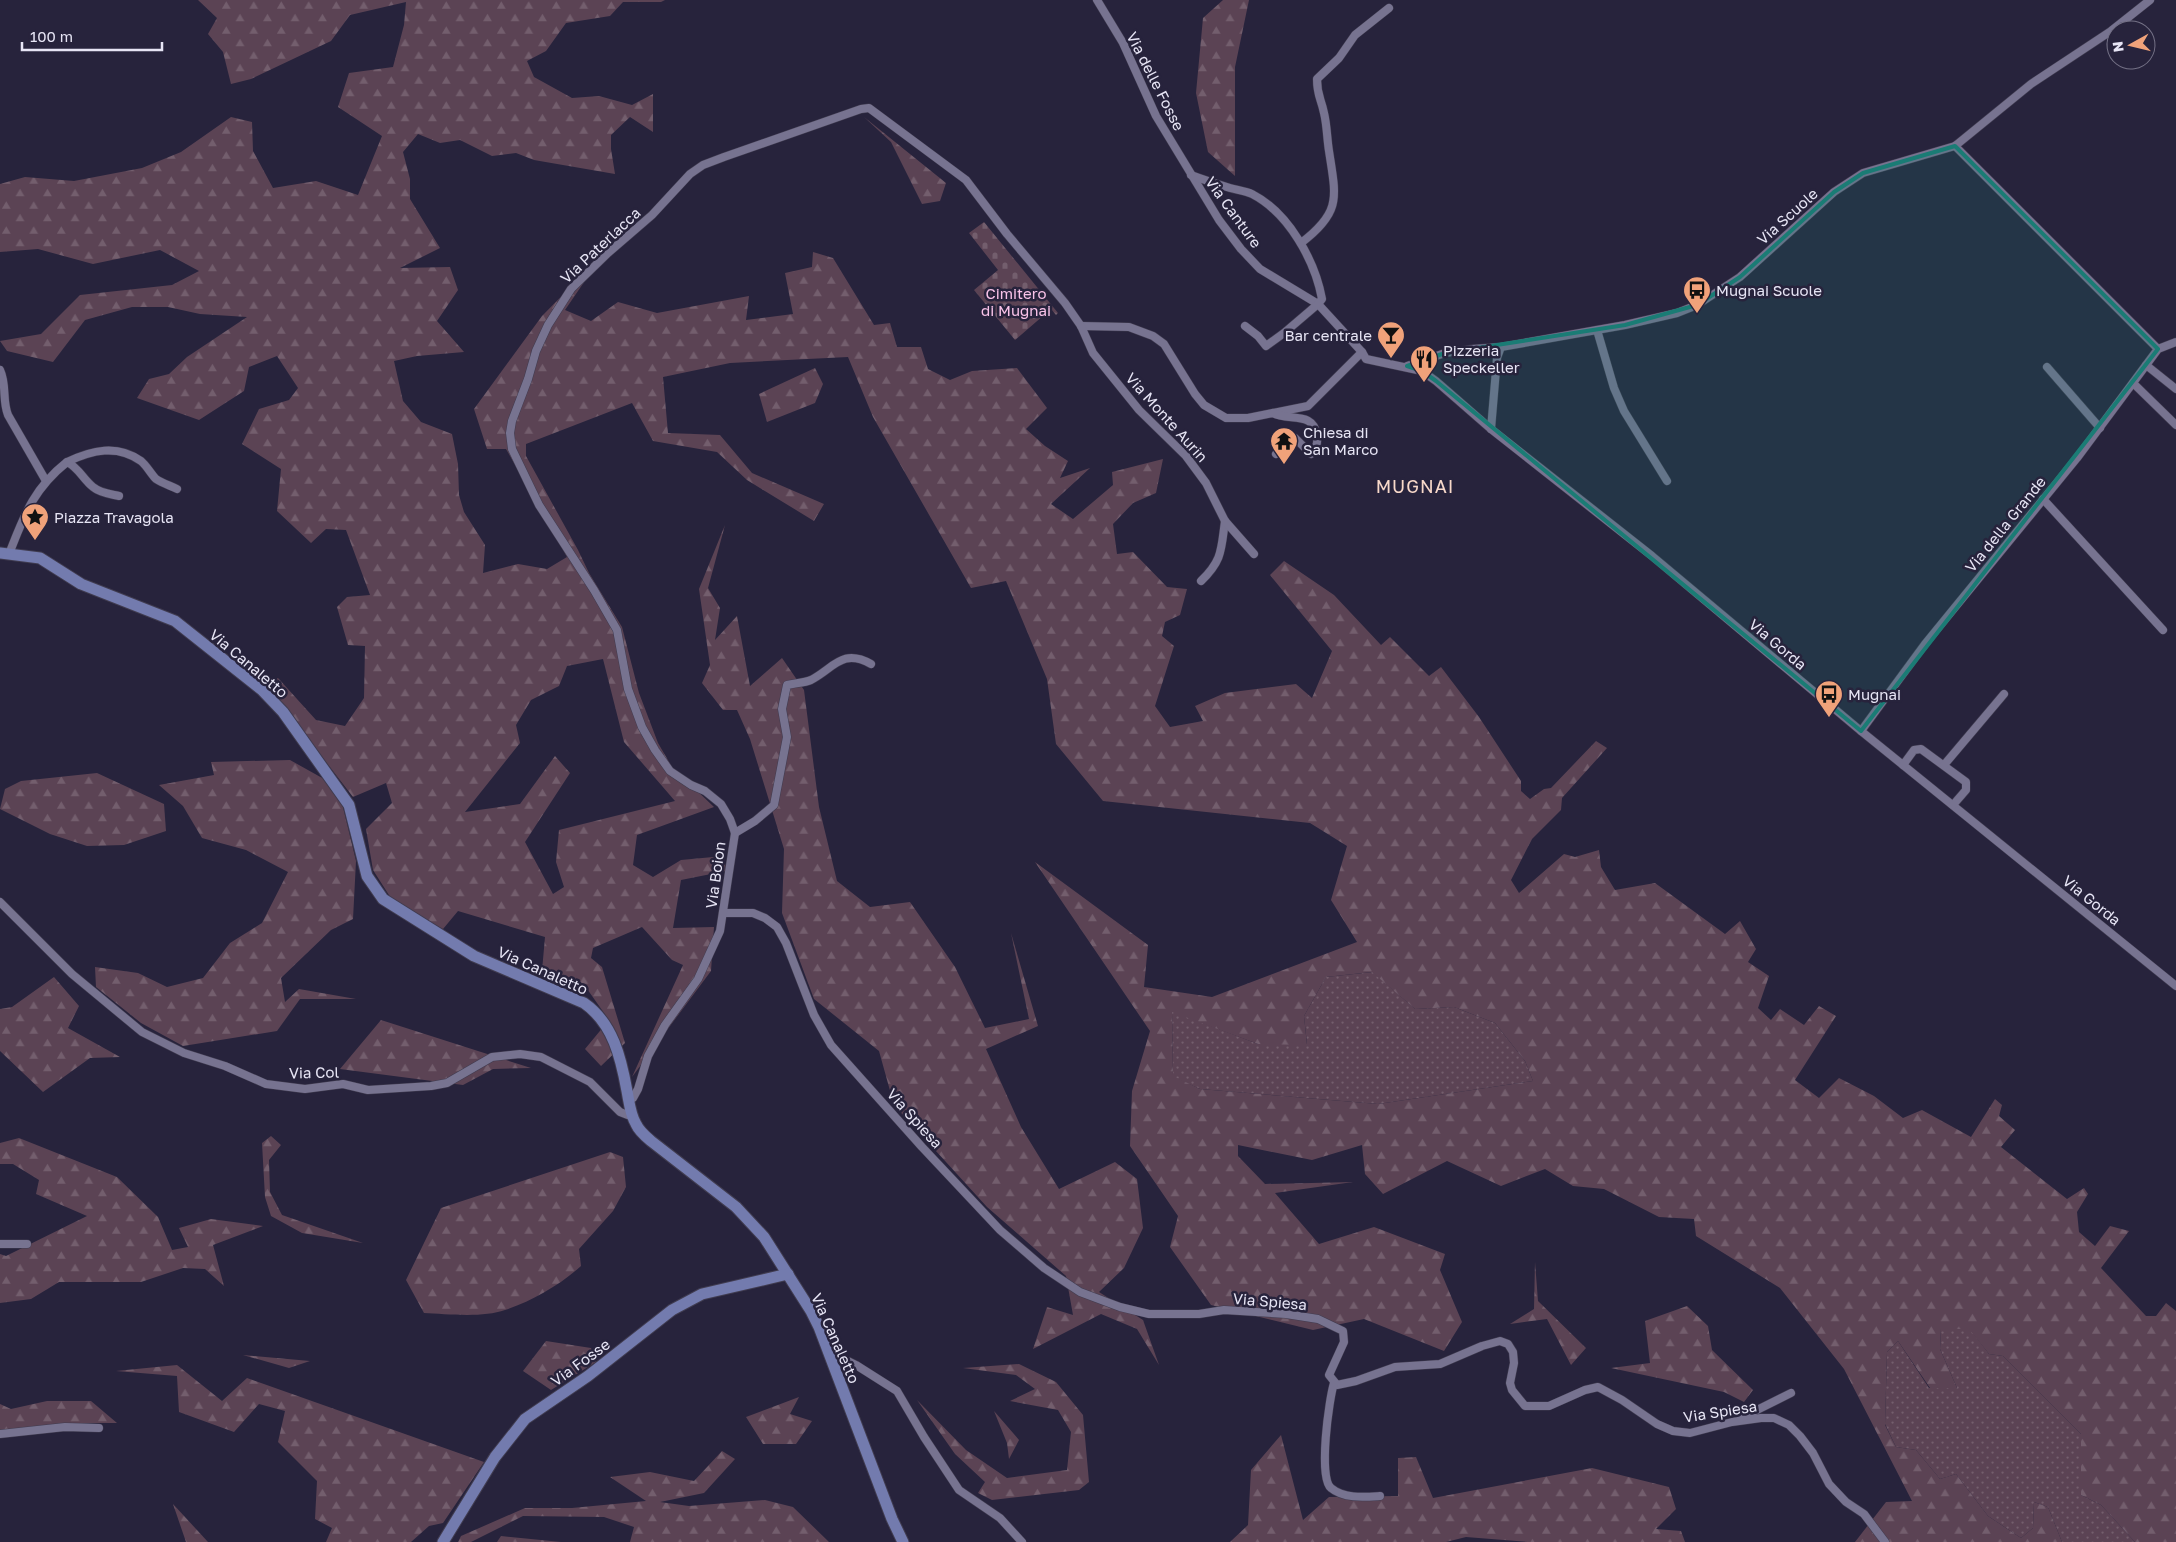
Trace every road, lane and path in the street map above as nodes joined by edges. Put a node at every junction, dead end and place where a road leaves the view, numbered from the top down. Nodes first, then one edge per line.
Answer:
1 (1097, 0) edge
2 (2150, 0) edge
3 (1389, 8) dead end
4 (1955, 146) junction
5 (1190, 175) junction
6 (976, 191) joint
7 (1301, 243) junction
8 (1318, 304) junction
9 (1081, 326) junction
10 (1245, 326) dead end
11 (1598, 330) junction
12 (2176, 343) edge
13 (1501, 347) junction
14 (2158, 349) junction
15 (1362, 352) junction
16 (2146, 365) junction
17 (1407, 366) junction
18 (2048, 367) dead end
19 (0, 370) edge
20 (2133, 383) junction
21 (2176, 388) edge
22 (1273, 413) junction
23 (2176, 425) edge
24 (2100, 428) junction
25 (1491, 429) junction
26 (1276, 454) dead end
27 (67, 462) junction
28 (46, 481) junction
29 (1666, 481) dead end
30 (178, 489) dead end
31 (119, 496) dead end
32 (2044, 499) junction
33 (1225, 521) junction
34 (5, 554) edge
35 (1254, 554) dead end
36 (1201, 582) dead end
37 (2163, 630) dead end
38 (871, 664) dead end
39 (2004, 694) dead end
40 (1861, 731) junction
41 (1903, 765) junction
42 (1944, 765) junction
43 (1953, 805) junction
44 (735, 833) junction
45 (0, 902) edge
46 (723, 913) junction
47 (2176, 986) edge
48 (629, 1100) junction
49 (633, 1117) junction
50 (0, 1244) edge
51 (27, 1244) dead end
52 (788, 1274) junction
53 (828, 1351) junction
54 (1334, 1383) junction
55 (1791, 1393) dead end
56 (1732, 1422) junction
57 (99, 1428) dead end
58 (0, 1434) edge
59 (1380, 1496) dead end
60 (443, 1542) edge
61 (903, 1542) edge
62 (1022, 1542) edge
63 (1885, 1542) edge

1 - 5 street, Via delle Fosse
2 - 4 street, Via Scuole
3 - 7 street
4 - 11 street, Via Scuole
4 - 14 street
5 - 7 street, Via Canture
5 - 8 street, Via Canture
6 - 9 street, Via Monte Aurin
6 - 44 street, Via Paterlacca
7 - 8 street, Via Canture
8 - 10 street
8 - 15 street, Via Canture
9 - 22 street
9 - 33 street, Via Monte Aurin
11 - 13 street, Via Scuole
11 - 29 street
12 - 14 street
13 - 17 street, Via Scuole
13 - 25 street
14 - 16 street, Via della Grande
15 - 17 street, Via Canture
15 - 22 street
16 - 20 street, Via della Grande
16 - 21 street
17 - 25 street, Via Gorda
18 - 24 street
19 - 28 street
20 - 23 street
20 - 24 street, Via della Grande
22 - 26 street
24 - 32 street, Via della Grande
25 - 40 street, Via Gorda
27 - 28 street
27 - 30 street
27 - 31 street
28 - 34 street
32 - 37 street
32 - 40 street, Via della Grande
33 - 35 street, Via Monte Aurin
33 - 36 street
34 - 48 street, Via Canaletto
38 - 44 street, Via Boion
39 - 42 street
40 - 41 street, Via Gorda
41 - 42 street
41 - 43 street, Via Gorda
42 - 43 street
43 - 47 street, Via Gorda
44 - 46 street, Via Boion
45 - 49 street, Via Col
46 - 48 street, Via Boion
46 - 54 street, Via Spiesa
48 - 49 street, Via Canaletto
49 - 52 street, Via Canaletto
50 - 51 street
52 - 53 street, Via Canaletto
52 - 60 street, Via Fosse
53 - 61 street, Via Canaletto
53 - 62 street
54 - 56 street, Via Spiesa
54 - 59 street
55 - 56 street
56 - 63 street, Via Spiesa
57 - 58 street

